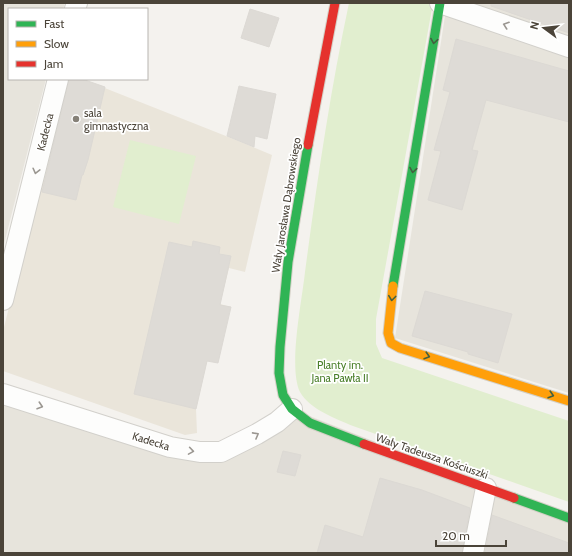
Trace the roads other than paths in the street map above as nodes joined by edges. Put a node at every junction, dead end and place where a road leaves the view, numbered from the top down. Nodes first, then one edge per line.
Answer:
1 (335, 3) edge
2 (440, 3) edge
3 (569, 47) edge
4 (58, 80) edge
5 (3, 300) edge
6 (3, 394) edge
7 (569, 401) edge
8 (292, 410) junction
9 (486, 488) junction
10 (569, 518) edge
11 (473, 553) edge

1 - 8 street, Wały Jarosława Dąbrowskiego
3 -> 2 street
2 -> 7 street
4 -> 5 street, Kadecka
6 -> 8 street, Kadecka
8 - 9 street, Wały Tadeusza Kościuszki
9 - 10 street, Wały Tadeusza Kościuszki
9 - 11 street

